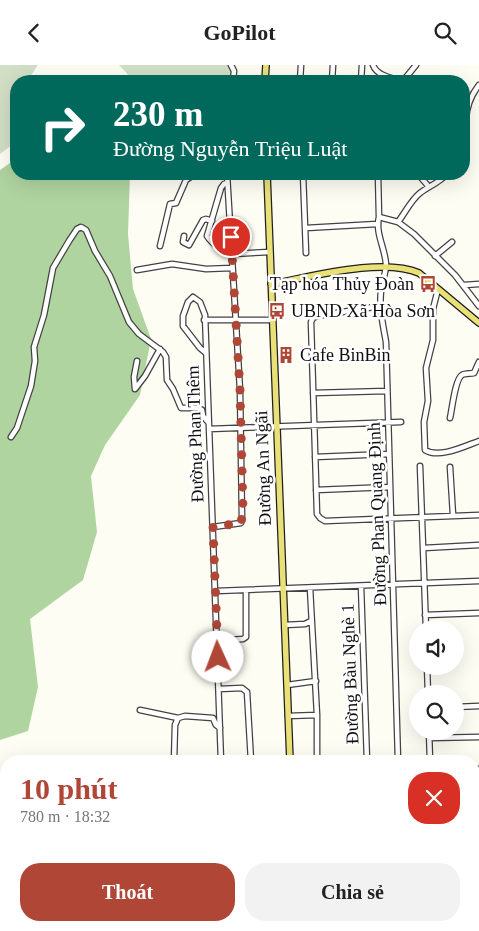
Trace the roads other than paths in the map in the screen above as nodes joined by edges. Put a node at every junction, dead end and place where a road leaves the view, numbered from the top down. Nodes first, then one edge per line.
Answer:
1 (373, 65) edge
2 (416, 65) edge
3 (383, 75) edge
4 (408, 75) edge
5 (479, 85) edge
6 (470, 100) edge
7 (186, 180) edge
8 (267, 180) edge
9 (303, 180) edge
10 (378, 180) edge
11 (423, 180) edge
12 (440, 180) edge
13 (227, 183) joint
14 (429, 187) junction
15 (216, 208) junction
16 (229, 209) junction
17 (379, 217) junction
18 (212, 221) junction
19 (398, 223) junction
20 (377, 224) junction
21 (306, 228) junction
22 (184, 236) dead end
23 (452, 243) dead end
24 (160, 246) dead end
25 (270, 252) junction
26 (232, 253) junction
27 (306, 253) dead end
28 (435, 256) junction
29 (386, 267) junction
30 (232, 268) junction
31 (137, 269) dead end
32 (271, 284) junction
33 (479, 284) edge
34 (464, 285) junction
35 (438, 289) junction
36 (380, 306) junction
37 (479, 306) edge
38 (204, 318) junction
39 (272, 320) junction
40 (235, 321) junction
41 (479, 323) edge
42 (160, 349) junction
43 (206, 353) junction
44 (137, 361) dead end
45 (479, 362) edge
46 (477, 374) edge
47 (387, 391) junction
48 (313, 393) junction
49 (450, 418) dead end
50 (208, 422) junction
51 (401, 422) dead end
52 (387, 423) junction
53 (314, 426) junction
54 (277, 427) junction
55 (209, 429) junction
56 (240, 429) junction
57 (11, 437) dead end
58 (479, 441) edge
59 (388, 454) junction
60 (315, 457) junction
61 (420, 466) dead end
62 (450, 467) dead end
63 (389, 487) junction
64 (316, 489) junction
65 (452, 515) junction
66 (479, 515) edge
67 (422, 516) junction
68 (390, 518) junction
69 (213, 527) junction
70 (479, 545) edge
71 (424, 548) junction
72 (479, 581) edge
73 (424, 583) junction
74 (392, 585) junction
75 (360, 586) junction
76 (310, 588) junction
77 (283, 589) junction
78 (246, 590) junction
79 (216, 591) junction
80 (479, 613) edge
81 (425, 615) junction
82 (425, 620) edge
83 (311, 621) junction
84 (285, 625) junction
85 (217, 641) junction
86 (316, 681) junction
87 (287, 685) junction
88 (219, 689) junction
89 (479, 706) edge
90 (464, 707) edge
91 (140, 710) dead end
92 (317, 715) junction
93 (288, 717) junction
94 (178, 718) junction
95 (213, 718) junction
96 (220, 718) junction
97 (220, 728) junction
98 (464, 737) edge
99 (479, 737) edge
100 (429, 740) edge
101 (174, 755) edge
102 (222, 755) edge
103 (251, 755) edge
104 (290, 755) edge
105 (317, 755) edge
106 (366, 755) edge
107 (398, 755) edge
108 (430, 755) edge

1 - 3 street
2 - 4 street
5 - 6 street
7 - 24 street
8 - 25 main road, Đường An Ngãi
9 - 21 street
10 - 17 street
11 - 14 street
12 - 14 street
13 - 15 street
13 - 16 street
14 - 19 street
15 - 16 street
15 - 18 street
16 - 26 street
17 - 19 street
17 - 20 street
18 - 22 street
18 - 26 street
19 - 28 street
20 - 21 street
20 - 29 street
21 - 27 street
23 - 28 street
25 - 26 street
25 - 32 main road, Đường An Ngãi
26 - 30 street
28 - 34 street
29 - 32 main road
29 - 35 main road
29 - 36 street, Đường Phan Quang Định
30 - 31 street
30 - 40 street
32 - 39 main road, Đường An Ngãi
33 - 34 street
34 - 37 street
35 - 41 main road
35 - 58 street
36 - 47 street, Đường Phan Quang Định
36 - 48 street
38 - 40 street
38 - 43 street, Đường Phan Thêm
38 - 43 street
39 - 40 street
39 - 54 main road, Đường An Ngãi
40 - 56 street
42 - 44 street
42 - 50 street
42 - 57 street
43 - 50 street, Đường Phan Thêm
45 - 46 street
46 - 49 street
47 - 48 street
47 - 52 street, Đường Phan Quang Định
48 - 53 street
50 - 55 street, Đường Phan Thêm
51 - 52 street
52 - 53 street
52 - 59 street, Đường Phan Quang Định
53 - 54 street
53 - 60 street
54 - 56 street
54 - 77 main road, Đường An Ngãi
55 - 56 street
55 - 69 street, Đường Phan Thêm
56 - 69 street
59 - 60 street
59 - 63 street, Đường Phan Quang Định
60 - 64 street
61 - 67 street
62 - 65 street
63 - 64 street
63 - 68 street, Đường Phan Quang Định
64 - 68 street
65 - 66 street
65 - 67 street
67 - 68 street
67 - 71 street
68 - 74 street, Đường Phan Quang Định
69 - 79 street, Đường Phan Thêm
70 - 71 street
71 - 73 street
72 - 73 street
73 - 74 street
73 - 81 street
74 - 75 street
74 - 107 street, Đường Phan Quang Định
75 - 76 street
75 - 106 street, Đường Bàu Nghè 1
76 - 77 street
76 - 83 street
77 - 78 street
77 - 84 main road, Đường An Ngãi
78 - 79 street
78 - 85 street
79 - 85 street, Đường Phan Thêm
80 - 81 street
81 - 82 street
83 - 84 street
83 - 86 street
84 - 87 main road, Đường An Ngãi
85 - 88 street, Đường Phan Thêm
86 - 87 street
86 - 92 street
87 - 93 main road, Đường An Ngãi
88 - 96 street, Đường Phan Thêm
88 - 103 street
89 - 90 street
91 - 94 street
92 - 93 street
92 - 105 street
93 - 104 main road, Đường An Ngãi
94 - 95 street
94 - 101 street
95 - 96 street
95 - 97 street
96 - 97 street, Đường Phan Thêm
97 - 102 street, Đường Phan Thêm
98 - 99 street
100 - 108 street

